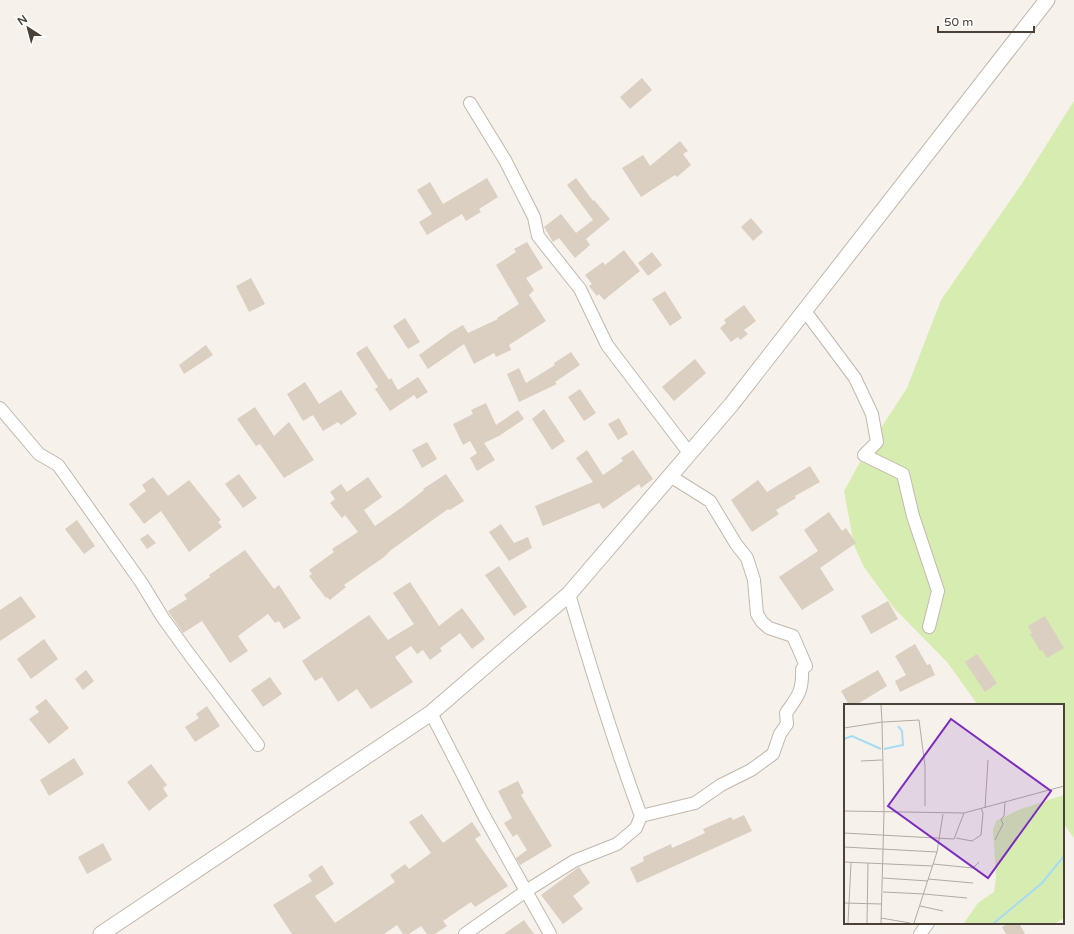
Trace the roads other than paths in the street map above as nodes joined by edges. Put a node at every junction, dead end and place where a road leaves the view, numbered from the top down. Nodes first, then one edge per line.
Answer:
1 (1047, 0) edge
2 (470, 103) dead end
3 (805, 311) junction
4 (0, 408) edge
5 (690, 454) junction
6 (670, 476) junction
7 (569, 594) junction
8 (929, 627) dead end
9 (431, 713) junction
10 (258, 745) dead end
11 (641, 816) junction
12 (526, 891) junction
13 (927, 924) edge
14 (101, 934) edge
15 (464, 934) edge
16 (550, 934) edge
17 (920, 934) edge

1 - 3 street
2 - 5 street
3 - 5 street
3 - 8 street
4 - 10 street
5 - 6 street
6 - 7 street
6 - 11 street
7 - 9 street
7 - 11 street
9 - 12 street
9 - 14 street
11 - 12 street
12 - 15 street
12 - 16 street
13 - 17 street

